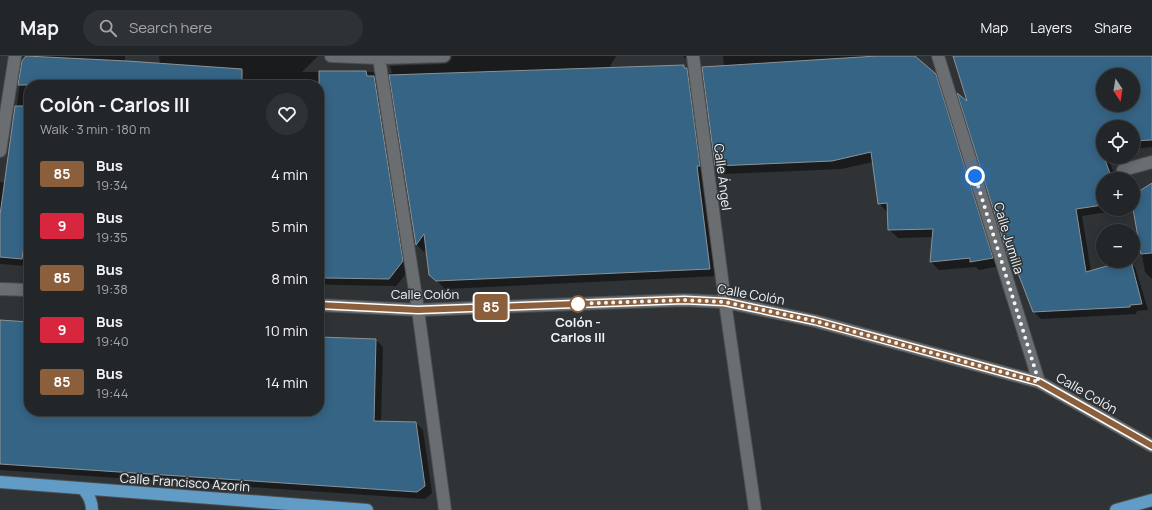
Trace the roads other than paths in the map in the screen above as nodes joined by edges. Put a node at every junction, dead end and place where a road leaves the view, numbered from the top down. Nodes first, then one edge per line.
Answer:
1 (15, 56) edge
2 (331, 56) edge
3 (353, 56) edge
4 (444, 56) edge
5 (693, 56) edge
6 (938, 56) edge
7 (379, 58) junction
8 (0, 151) edge
9 (1152, 162) edge
10 (1123, 170) dead end
11 (0, 289) edge
12 (24, 290) edge
13 (725, 302) junction
14 (324, 305) edge
15 (418, 310) junction
16 (1039, 382) junction
17 (1151, 445) edge
18 (0, 482) edge
19 (82, 489) junction
20 (1152, 500) edge
21 (92, 510) edge
22 (368, 510) edge
23 (445, 510) edge
24 (755, 510) edge
25 (1116, 510) edge

1 - 8 street
2 - 3 street
3 - 7 street
4 - 7 street
5 - 13 street, Calle Ángel
6 - 16 street, Calle Jumilla
7 - 15 street
9 - 10 street
11 - 12 street
13 - 15 street, Calle Colón
13 - 16 street, Calle Colón
13 - 24 street, Calle Ángel
14 - 15 street, Calle Colón
15 - 23 street
16 - 17 street, Calle Colón
18 - 19 main road, Calle Francisco Azorín
19 - 21 main road
19 - 22 main road, Calle Francisco Azorín
20 - 25 main road

